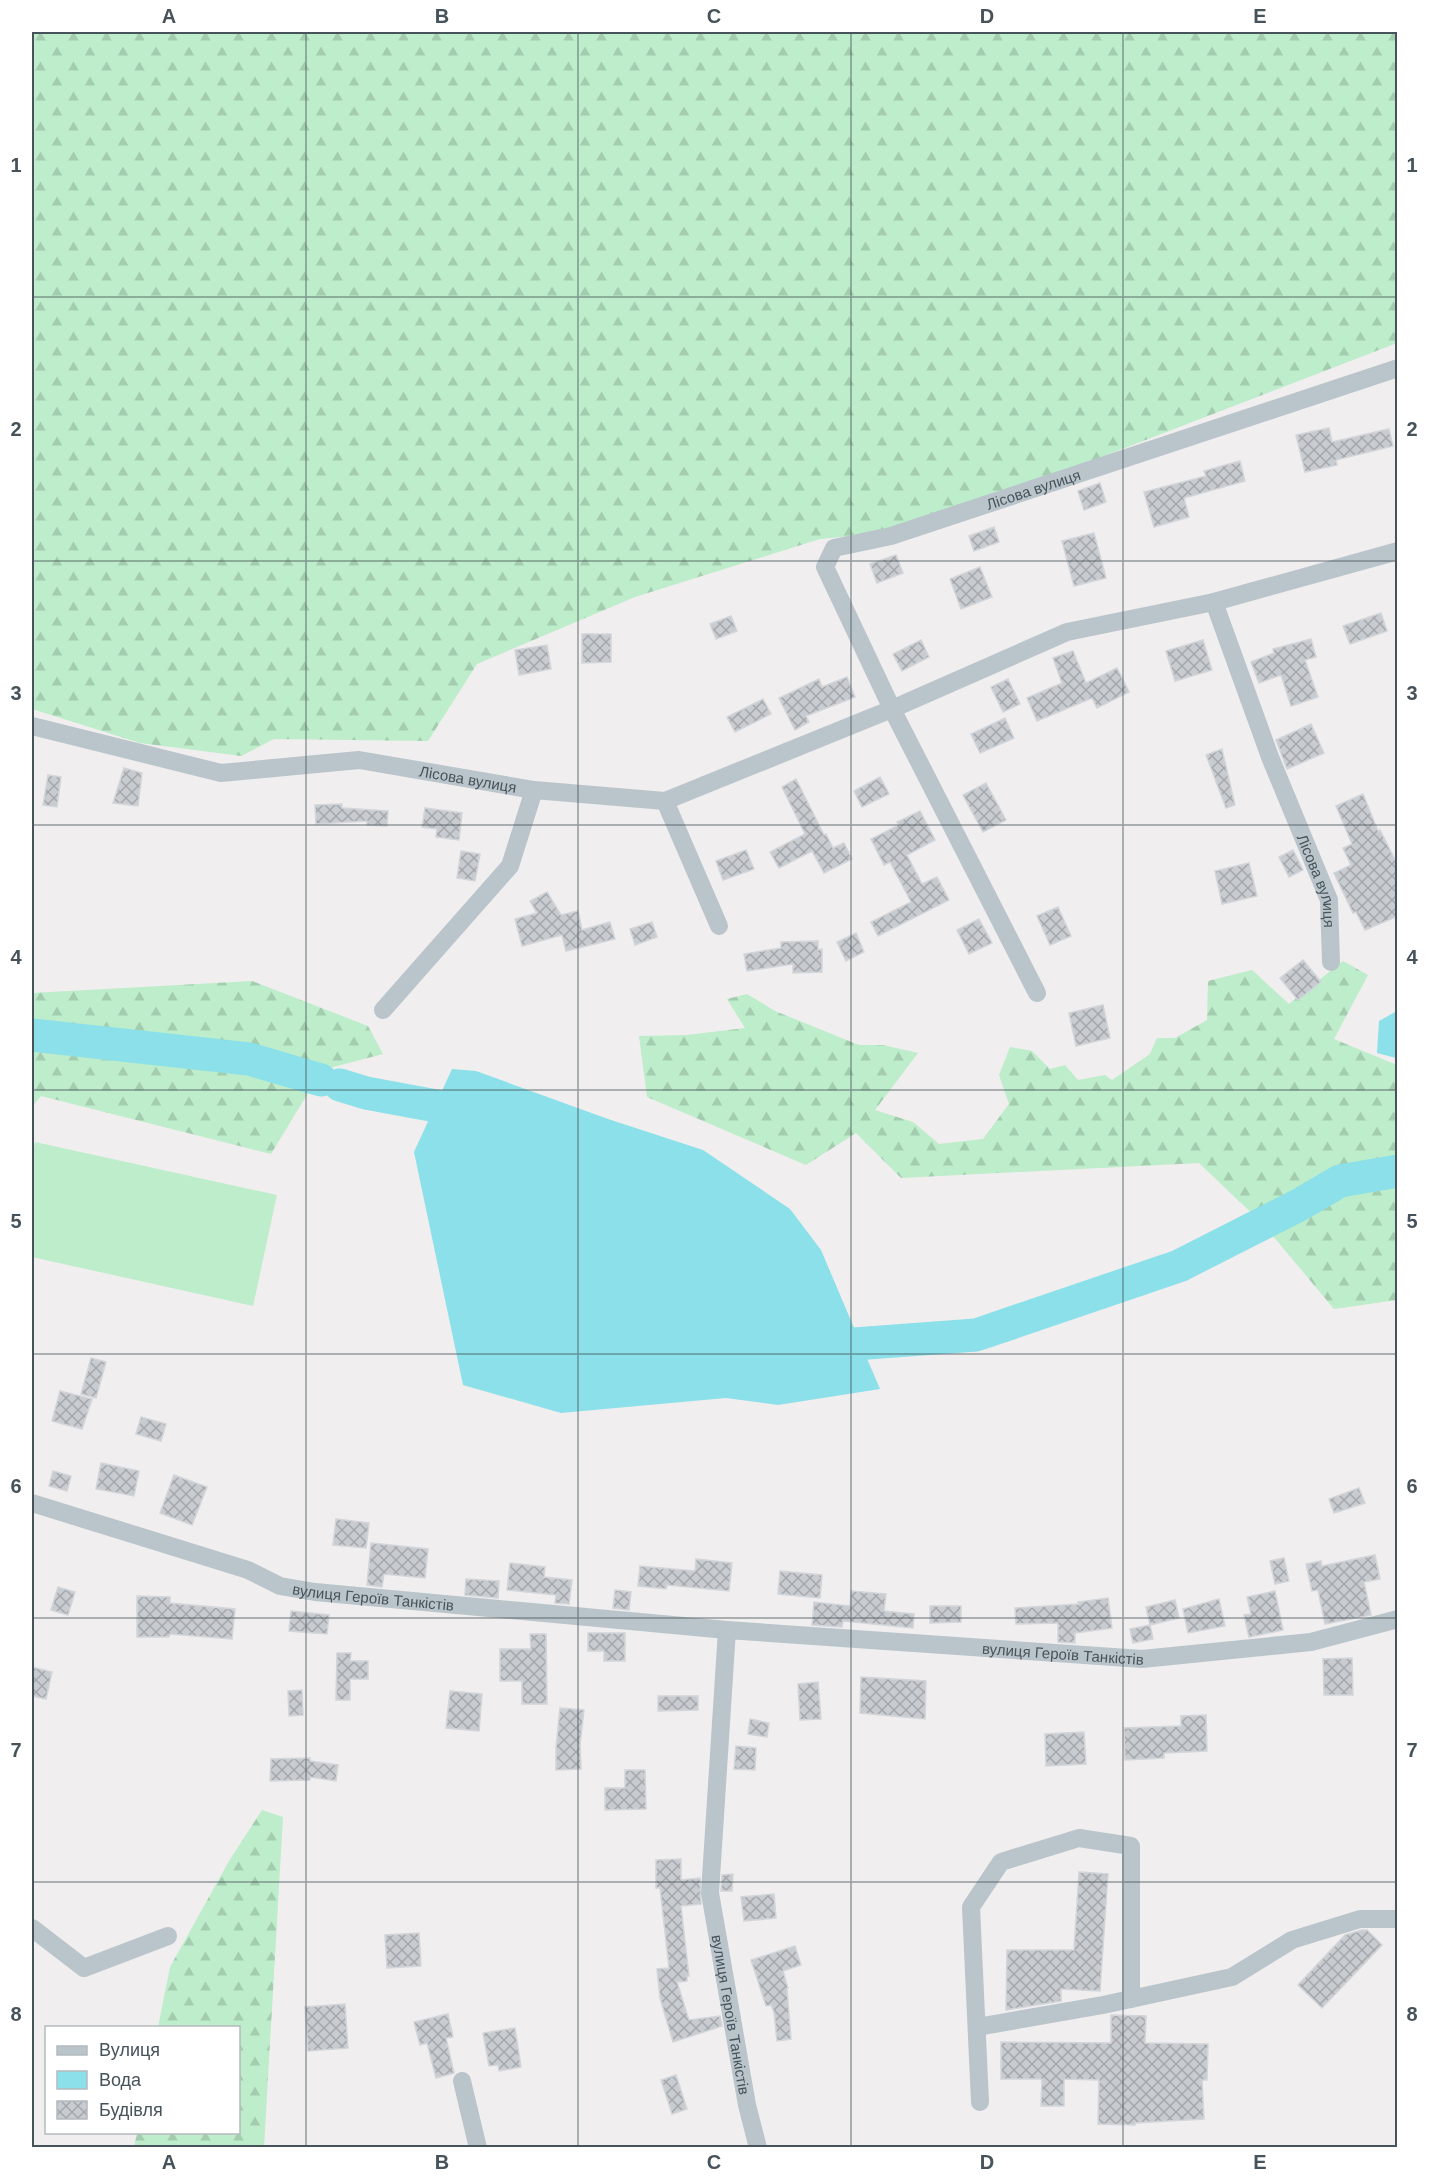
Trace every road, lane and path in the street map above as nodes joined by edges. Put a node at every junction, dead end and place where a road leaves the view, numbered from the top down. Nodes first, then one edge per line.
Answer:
1 (1398, 368) edge
2 (1398, 551) edge
3 (1214, 602) junction
4 (892, 709) junction
5 (32, 726) edge
6 (534, 790) junction
7 (665, 801) junction
8 (719, 926) dead end
9 (1331, 962) dead end
10 (1037, 993) dead end
11 (383, 1010) dead end
12 (32, 1503) edge
13 (1398, 1619) edge
14 (727, 1630) junction
15 (1398, 1919) edge
16 (32, 1928) edge
17 (168, 1936) dead end
18 (1131, 1999) junction
19 (976, 2027) junction
20 (462, 2081) dead end
21 (980, 2102) dead end
22 (478, 2148) edge
23 (758, 2148) edge

1 - 4 street, Лісова вулиця
2 - 3 street, Лісова вулиця
3 - 4 street, Лісова вулиця
3 - 9 street, Лісова вулиця
4 - 7 street, Лісова вулиця
4 - 10 street, Лісова вулиця
5 - 6 street, Лісова вулиця
6 - 7 street, Лісова вулиця
6 - 11 street
7 - 8 street
12 - 14 street, вулиця Героїв Танкістів
13 - 14 street, вулиця Героїв Танкістів
14 - 23 street, вулиця Героїв Танкістів
15 - 18 street
16 - 17 street
18 - 19 street
18 - 19 street
19 - 21 street
20 - 22 street

